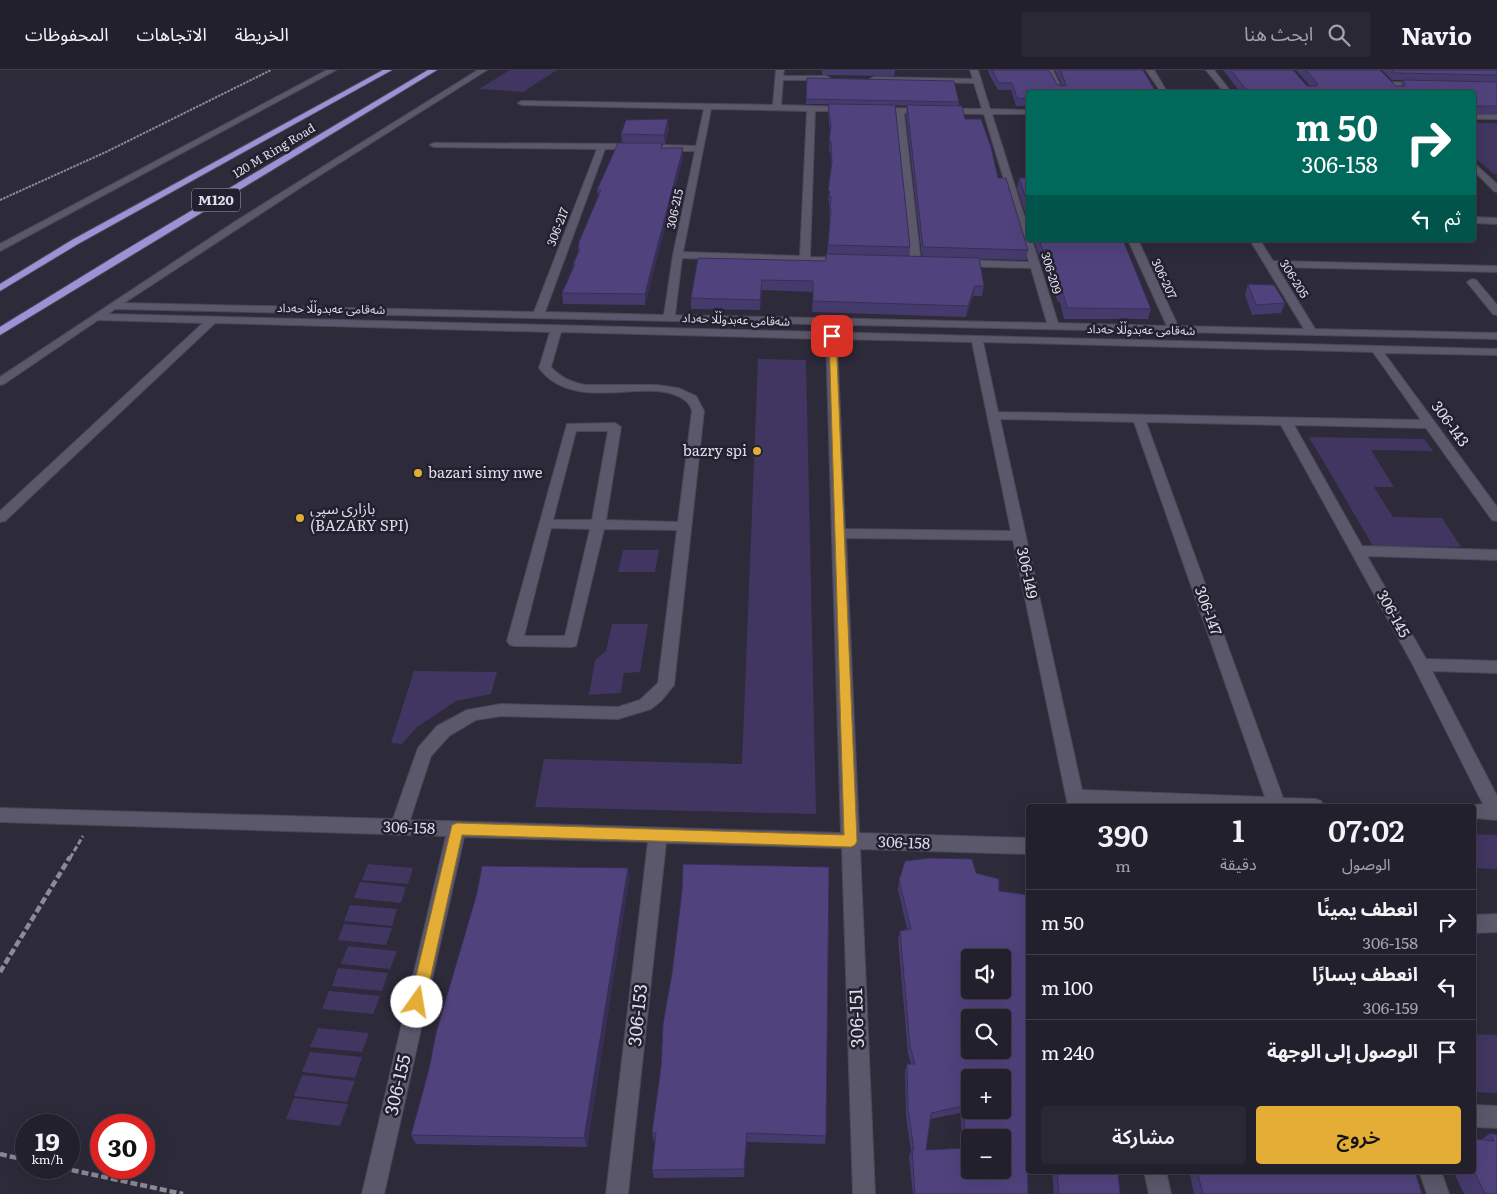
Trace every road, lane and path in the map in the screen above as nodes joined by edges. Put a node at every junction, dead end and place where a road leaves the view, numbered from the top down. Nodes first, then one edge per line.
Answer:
1 (271, 70) edge
2 (332, 70) edge
3 (388, 70) edge
4 (433, 70) edge
5 (483, 70) edge
6 (974, 70) edge
7 (1049, 70) edge
8 (1150, 70) edge
9 (1210, 70) edge
10 (780, 74) edge
11 (839, 78) edge
12 (868, 79) edge
13 (978, 81) junction
14 (1429, 85) edge
15 (1059, 90) edge
16 (1163, 90) edge
17 (1226, 90) edge
18 (1396, 90) edge
19 (522, 103) dead end
20 (708, 106) junction
21 (777, 108) junction
22 (811, 109) junction
23 (860, 110) edge
24 (870, 110) edge
25 (900, 110) junction
26 (987, 112) junction
27 (1026, 112) edge
28 (1476, 117) edge
29 (1497, 117) edge
30 (434, 145) dead end
31 (602, 146) junction
32 (641, 147) edge
33 (651, 148) edge
34 (700, 149) junction
35 (1476, 168) edge
36 (1476, 179) edge
37 (1487, 179) junction
38 (1497, 179) edge
39 (1497, 189) edge
40 (0, 200) edge
41 (1476, 220) edge
42 (1497, 221) edge
43 (1026, 229) edge
44 (1029, 242) edge
45 (1134, 242) edge
46 (1256, 242) edge
47 (0, 248) edge
48 (678, 255) junction
49 (805, 259) junction
50 (861, 261) edge
51 (917, 263) edge
52 (946, 263) edge
53 (1270, 264) junction
54 (1035, 265) junction
55 (1497, 269) edge
56 (1472, 282) dead end
57 (0, 288) edge
58 (112, 306) junction
59 (1497, 312) edge
60 (538, 316) junction
61 (95, 317) junction
62 (670, 318) junction
63 (212, 320) junction
64 (763, 321) junction
65 (1054, 327) junction
66 (556, 329) junction
67 (1174, 329) junction
68 (0, 332) edge
69 (1312, 332) junction
70 (761, 334) junction
71 (1454, 335) junction
72 (832, 336) junction
73 (1497, 336) edge
74 (977, 340) junction
75 (1376, 349) junction
76 (1468, 352) junction
77 (1497, 352) edge
78 (0, 382) edge
79 (993, 415) junction
80 (1139, 418) junction
81 (1285, 420) junction
82 (1430, 424) junction
83 (1497, 517) edge
84 (0, 518) edge
85 (545, 524) junction
86 (598, 524) junction
87 (685, 526) junction
88 (840, 533) junction
89 (1019, 536) junction
90 (1358, 551) junction
91 (1497, 555) edge
92 (1421, 665) junction
93 (1497, 667) edge
94 (1076, 802) edge
95 (1210, 804) edge
96 (1277, 804) edge
97 (1476, 811) edge
98 (1497, 812) edge
99 (1, 817) edge
100 (94, 818) junction
101 (398, 828) junction
102 (457, 829) junction
103 (658, 835) junction
104 (851, 841) junction
105 (1026, 846) edge
106 (1497, 923) edge
107 (1476, 924) edge
108 (0, 972) edge
109 (1476, 1116) edge
110 (1497, 1117) edge
111 (0, 1154) edge
112 (15, 1157) edge
113 (80, 1172) edge
114 (1156, 1174) edge
115 (1431, 1174) edge
116 (183, 1194) edge
117 (374, 1194) edge
118 (617, 1194) edge
119 (864, 1194) edge
120 (1160, 1194) edge
121 (1438, 1194) edge

1 - 40 path
2 - 47 street
3 - 57 highway, 120 M Ring Road / M120
4 - 68 highway, 120 M Ring Road / M120
5 - 58 street
6 - 13 street, 306-209
7 - 15 street
8 - 16 street
9 - 17 street
10 - 11 street
10 - 21 street
12 - 13 street
13 - 26 street, 306-209
14 - 18 street
19 - 20 street
20 - 21 street
20 - 34 street, 306-215
21 - 22 street
22 - 23 street
22 - 49 street
24 - 25 street
25 - 26 street
25 - 51 street
26 - 27 street
26 - 43 street, 306-209
28 - 29 street
30 - 31 street
31 - 32 street
31 - 60 street, 306-217
33 - 34 street
34 - 48 street, 306-215
35 - 37 street
36 - 37 street
37 - 38 street
37 - 39 street
41 - 42 street
44 - 54 street, 306-209
45 - 67 street, 306-207
46 - 53 street, 306-205
48 - 49 street
48 - 62 street, 306-215
49 - 50 street
52 - 54 street
53 - 55 street
53 - 69 street, 306-205
54 - 65 street, 306-209
56 - 59 street
58 - 60 street, شەقامی عەبدوڵڵا حەداد
58 - 61 street
60 - 62 street, شەقامی عەبدوڵڵا حەداد
61 - 63 street, شەقامی عەبدوڵڵا حەداد
61 - 78 street
62 - 64 street, شەقامی عەبدوڵڵا حەداد
63 - 66 street, شەقامی عەبدوڵڵا حەداد
63 - 84 street
64 - 65 street, شەقامی عەبدوڵڵا حەداد
64 - 70 street
65 - 67 street, شەقامی عەبدوڵڵا حەداد
66 - 70 street, شەقامی عەبدوڵڵا حەداد
66 - 87 street
67 - 69 street, شەقامی عەبدوڵڵا حەداد
69 - 71 street, شەقامی عەبدوڵڵا حەداد
70 - 72 street, شەقامی عەبدوڵڵا حەداد
71 - 73 street, شەقامی عەبدوڵڵا حەداد
71 - 76 street
72 - 74 street, شەقامی عەبدوڵڵا حەداد
72 - 88 street, 306-151
74 - 75 street, شەقامی عەبدوڵڵا حەداد
74 - 79 street, 306-149
75 - 76 street, شەقامی عەبدوڵڵا حەداد
75 - 82 street, 306-143
76 - 77 street, شەقامی عەبدوڵڵا حەداد
79 - 80 street
79 - 89 street, 306-149
80 - 81 street
80 - 96 street, 306-147
81 - 82 street
81 - 90 street, 306-145
82 - 83 street, 306-143
85 - 86 street
85 - 86 street
85 - 86 street
86 - 87 street
87 - 101 street
88 - 89 street
88 - 104 street, 306-151
89 - 94 street, 306-149
90 - 91 street
90 - 92 street, 306-145
92 - 93 street
92 - 98 street, 306-145
94 - 95 street
97 - 98 street
99 - 100 street, 306-158
100 - 101 street, 306-158
100 - 108 path
101 - 102 street, 306-158
102 - 103 street, 306-158
102 - 117 street, 306-155
103 - 104 street, 306-158
103 - 118 street, 306-153
104 - 105 street, 306-158
104 - 119 street, 306-151
106 - 107 street
109 - 110 street
111 - 112 path
113 - 116 path
114 - 120 street
115 - 121 street

